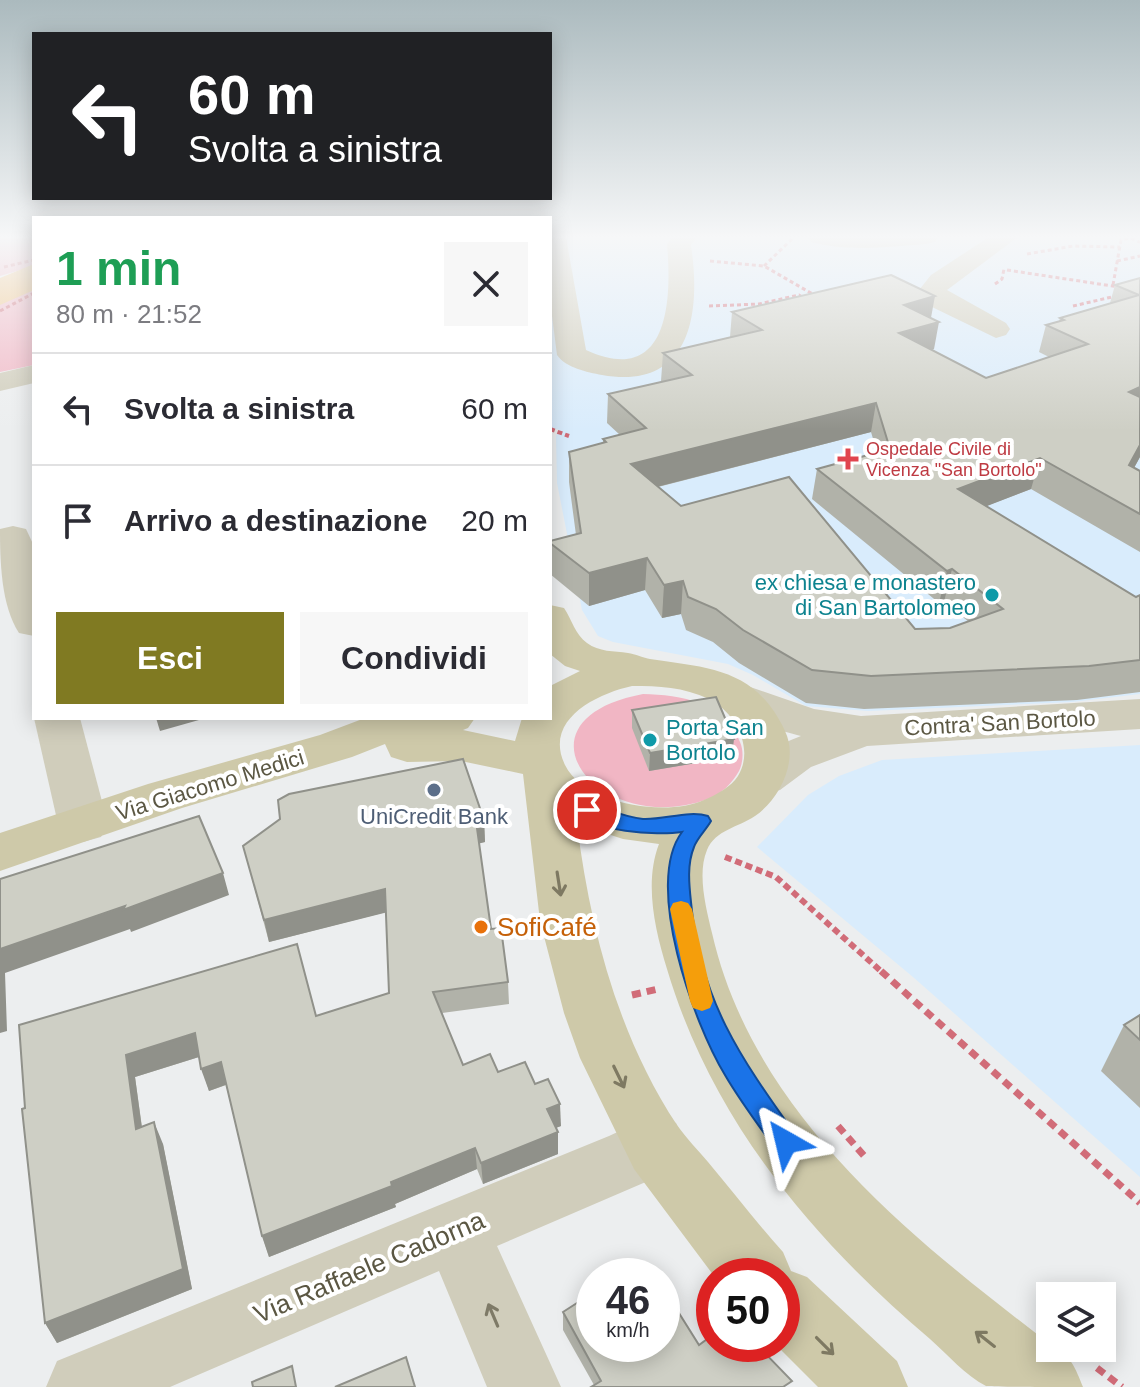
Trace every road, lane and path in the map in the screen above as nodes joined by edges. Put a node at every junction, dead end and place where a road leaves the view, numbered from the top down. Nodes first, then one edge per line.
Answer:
1 (564, 302) edge
2 (684, 302) edge
3 (769, 302) edge
4 (943, 302) edge
5 (1091, 302) edge
6 (684, 305) junction
7 (1073, 306) dead end
8 (996, 329) dead end
9 (32, 374) edge
10 (0, 382) edge
11 (552, 430) edge
12 (569, 436) dead end
13 (13, 537) dead end
14 (32, 616) edge
15 (552, 622) edge
16 (653, 670) junction
17 (730, 694) junction
18 (1140, 714) edge
19 (57, 720) edge
20 (428, 720) edge
21 (548, 726) edge
22 (861, 731) junction
23 (336, 746) junction
24 (763, 778) junction
25 (83, 824) junction
26 (719, 842) junction
27 (0, 852) edge
28 (723, 868) dead end
29 (832, 1119) dead end
30 (654, 1144) junction
31 (871, 1164) dead end
32 (1140, 1203) edge
33 (456, 1230) junction
34 (745, 1258) edge
35 (800, 1319) edge
36 (83, 1387) edge
37 (524, 1387) edge
38 (871, 1387) edge
39 (1046, 1387) edge

1 - 6 street
2 - 6 street
3 - 6 path
4 - 8 street
5 - 7 path
9 - 10 street
11 - 12 path
13 - 14 street
15 - 16 main road
16 - 17 main road
16 - 21 main road
17 - 22 street, Contra' San Bortolo
17 - 24 main road
18 - 22 street, Contra' San Bortolo
19 - 25 street
20 - 23 main road, Via Giacomo Medici
21 - 23 main road, Via Giacomo Medici
21 - 26 main road
21 -> 30 main road
22 - 24 street, Contra' San Bortolo
23 - 25 main road, Via Giacomo Medici
24 - 26 main road
25 - 27 main road, Via Giacomo Medici
26 - 28 path
26 - 32 path
39 -> 26 main road
29 - 31 path
30 - 33 street, Via Raffaele Cadorna
30 - 34 main road
33 - 36 street, Via Raffaele Cadorna
37 -> 33 street
35 -> 38 main road

